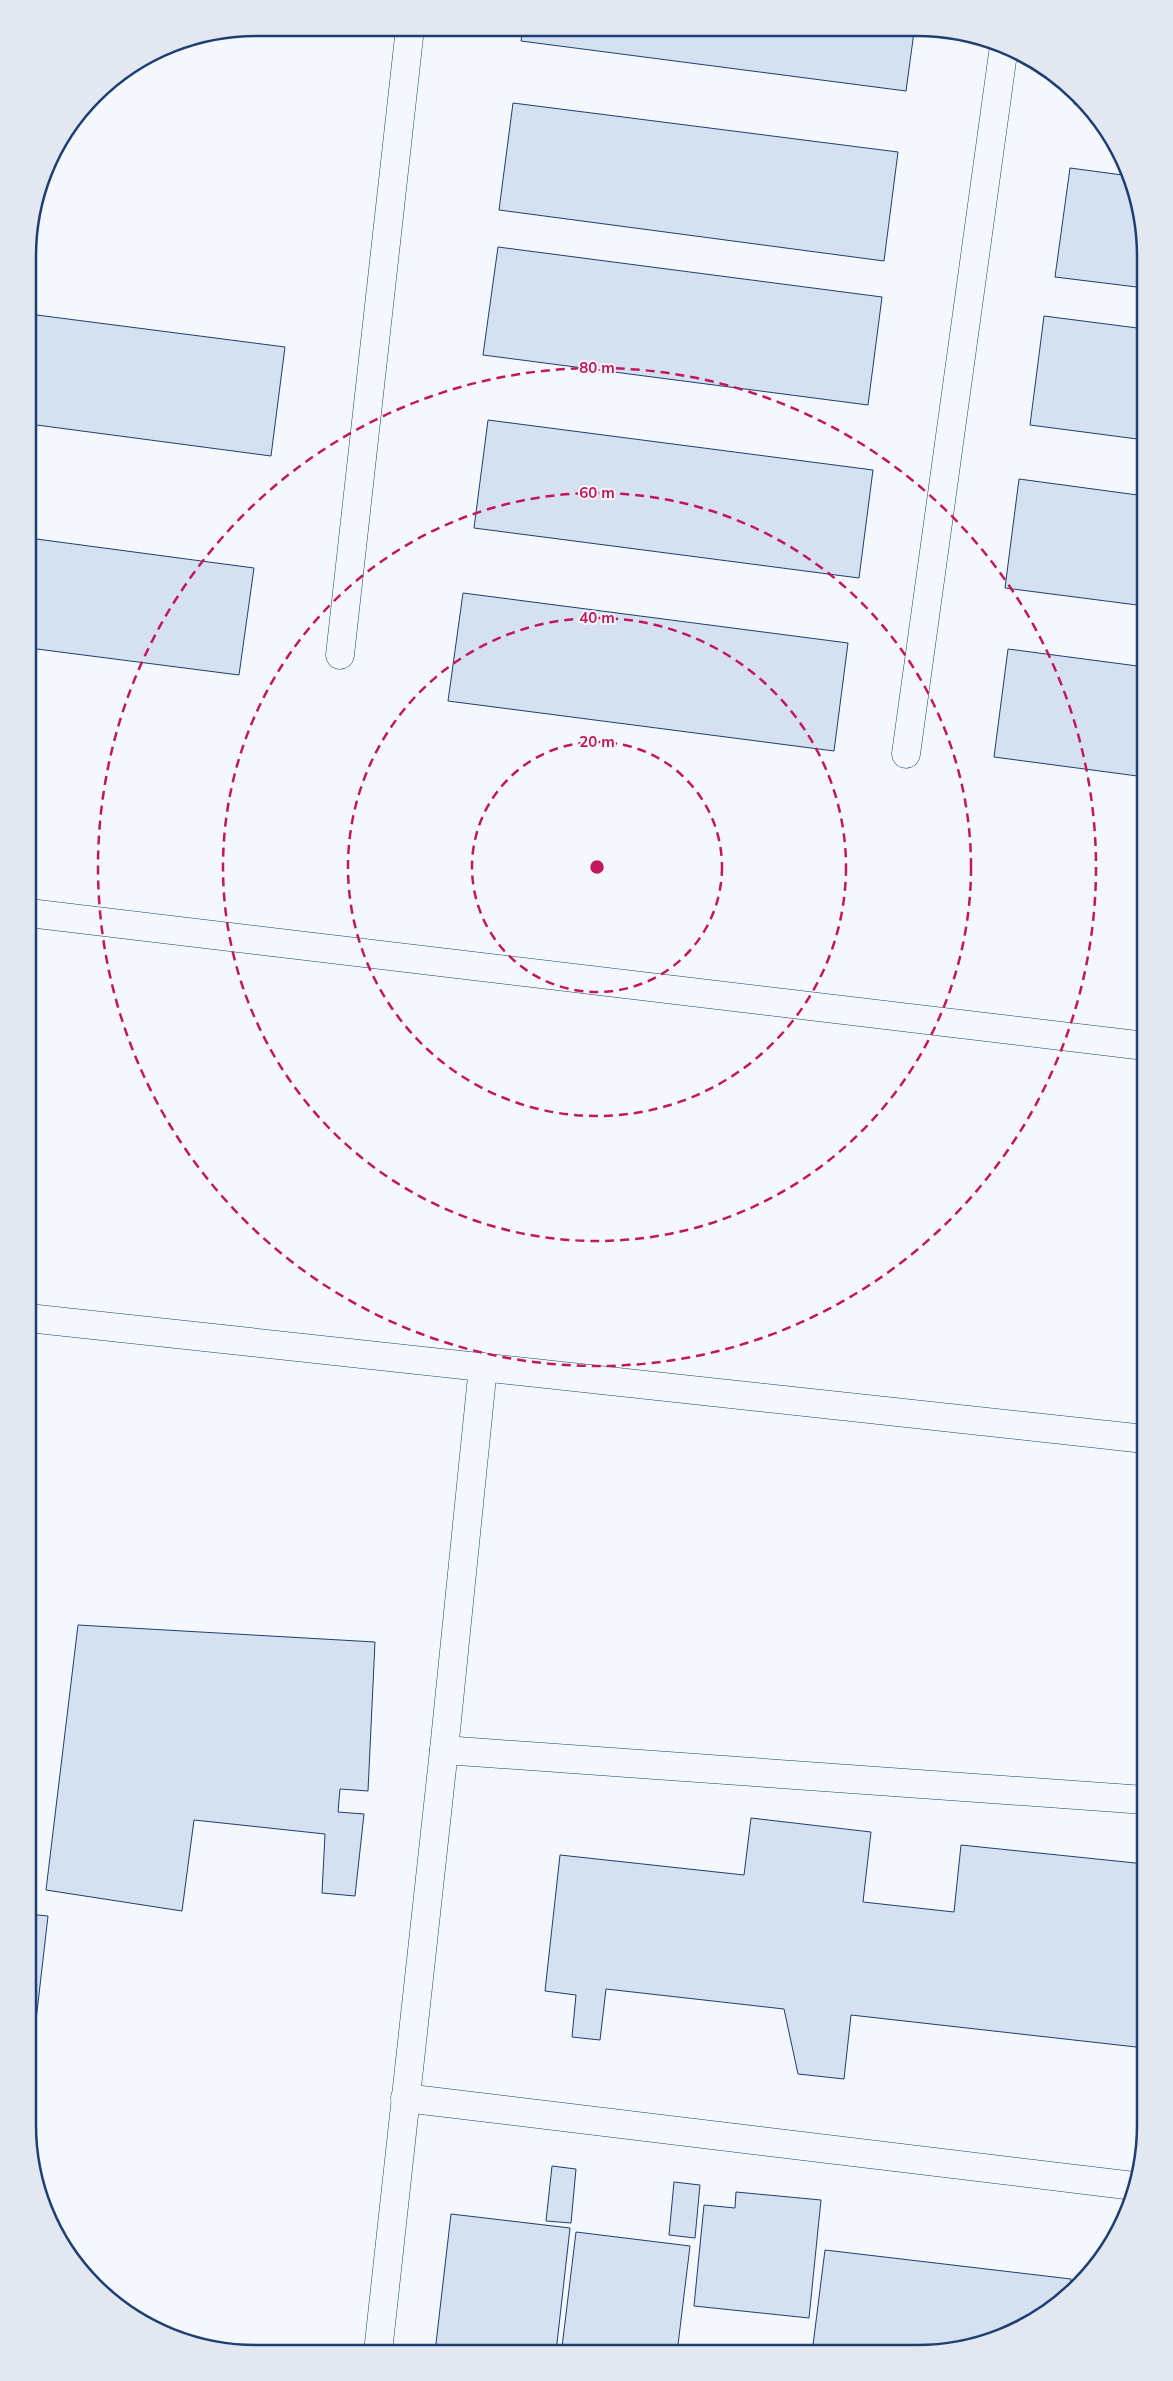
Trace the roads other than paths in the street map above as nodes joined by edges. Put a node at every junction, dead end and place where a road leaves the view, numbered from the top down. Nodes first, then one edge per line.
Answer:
1 (409, 36) edge
2 (1003, 54) edge
3 (340, 655) dead end
4 (906, 754) dead end
5 (36, 914) edge
6 (1137, 1045) edge
7 (36, 1319) edge
8 (483, 1366) junction
9 (1137, 1438) edge
10 (444, 1750) junction
11 (1137, 1799) edge
12 (405, 2098) junction
13 (1128, 2185) edge
14 (379, 2345) edge

1 - 3 street
2 - 4 street
5 - 6 street
7 - 8 street
8 - 9 street
8 - 10 street
10 - 11 street
10 - 12 street
12 - 13 street
12 - 14 street

